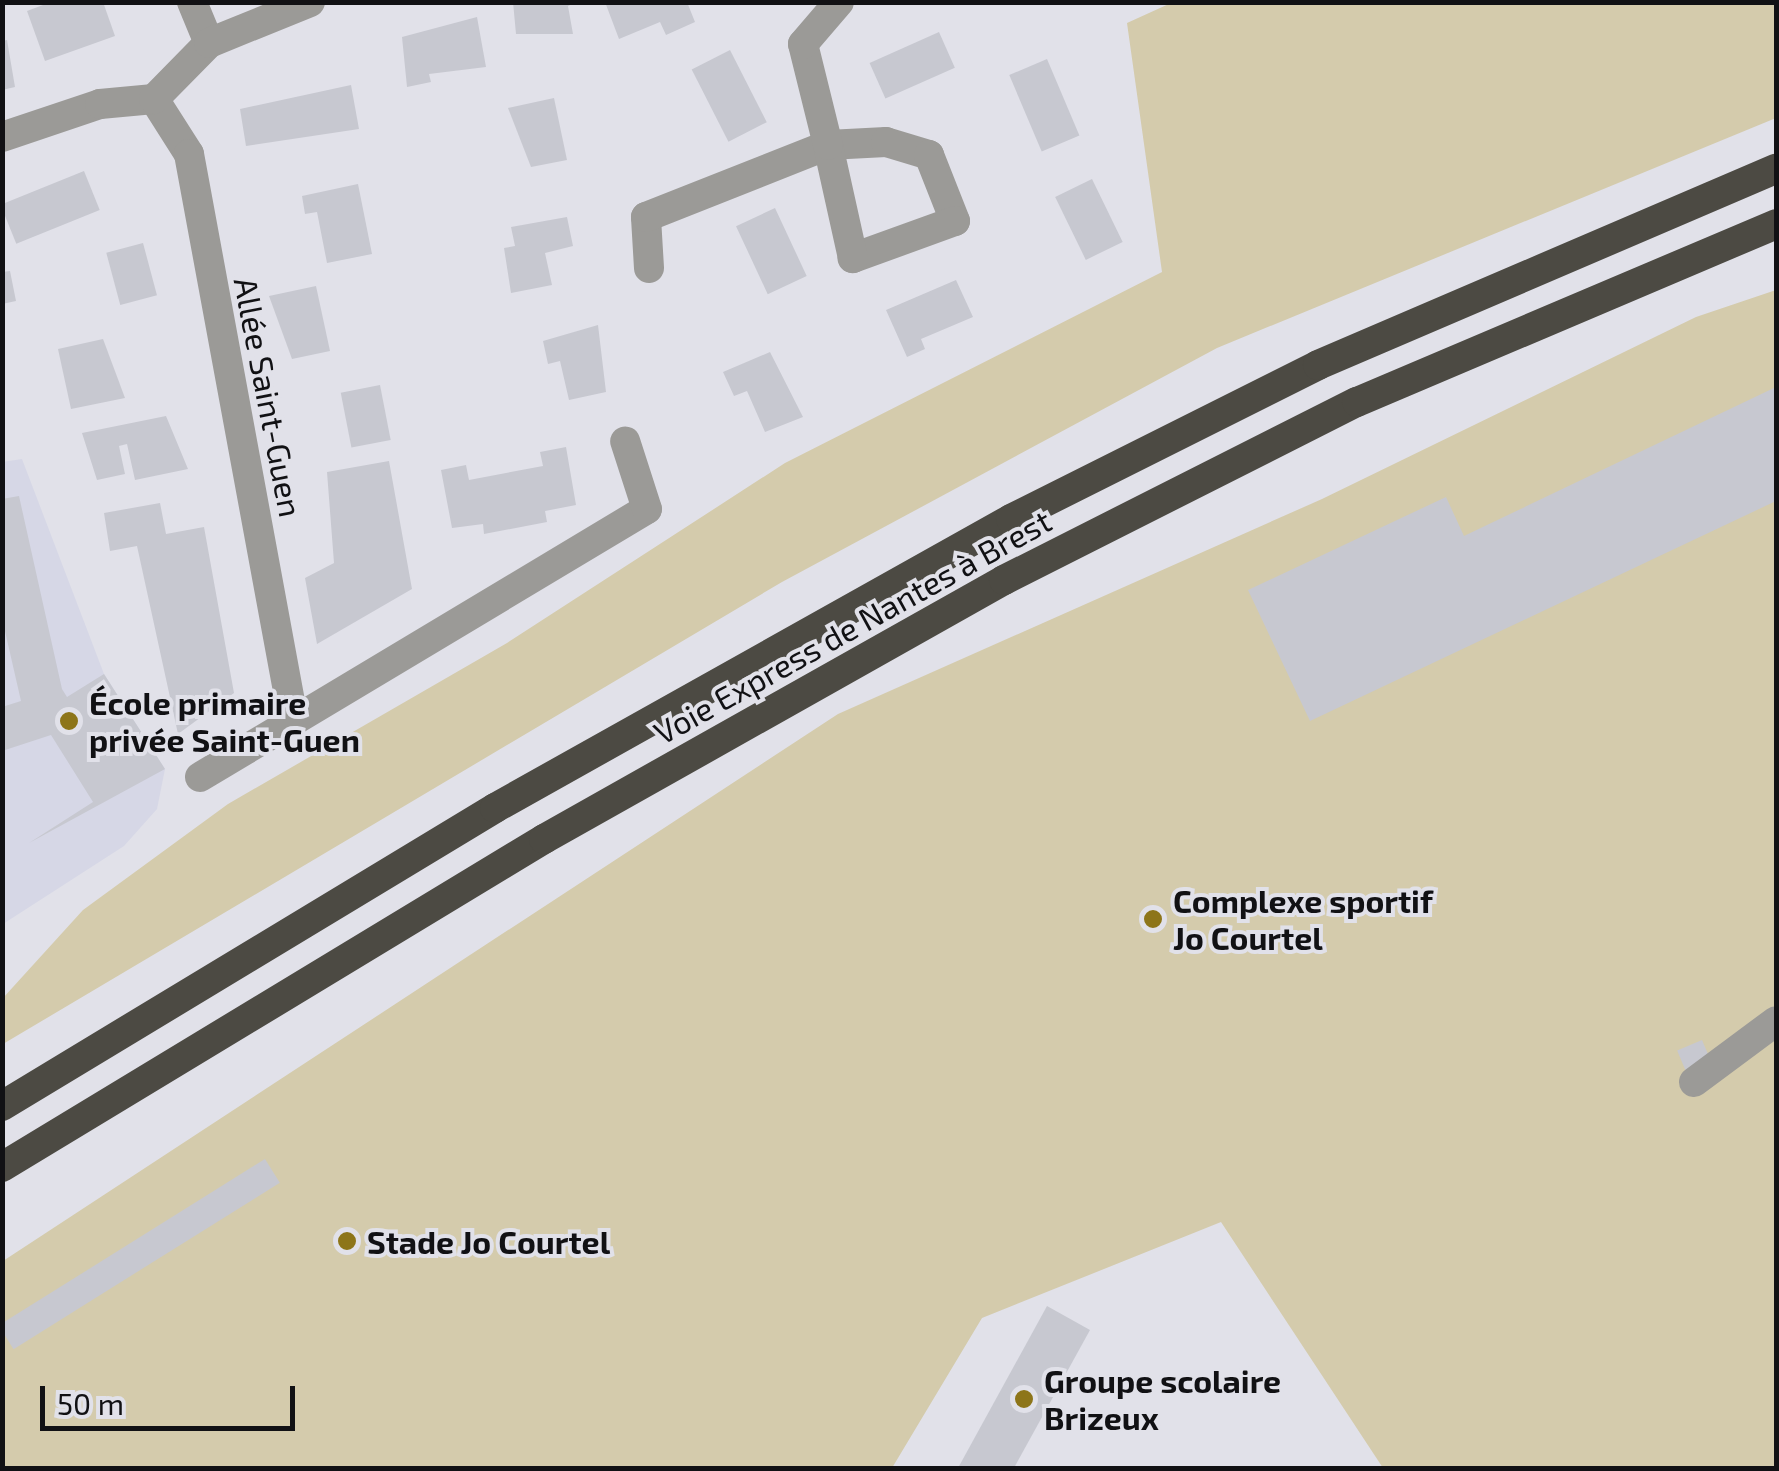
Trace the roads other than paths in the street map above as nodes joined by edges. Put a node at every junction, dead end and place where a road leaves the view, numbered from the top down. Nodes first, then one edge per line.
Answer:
1 (192, 2) edge
2 (310, 2) edge
3 (839, 2) edge
4 (209, 42) junction
5 (154, 99) junction
6 (2, 137) edge
7 (828, 146) junction
8 (1776, 170) edge
9 (1776, 224) edge
10 (649, 268) dead end
11 (625, 441) dead end
12 (293, 718) junction
13 (200, 777) dead end
14 (1776, 1021) edge
15 (1694, 1082) dead end
16 (2, 1106) edge
17 (2, 1167) edge

1 - 4 street
2 - 4 street
3 - 7 street
4 - 5 street
5 - 6 street
5 - 12 street, Allée Saint-Guen
7 - 7 street
7 - 10 street
8 - 16 highway, Voie Express de Nantes à Brest
9 - 17 highway, Voie Express de Nantes à Brest
11 - 12 street
12 - 13 street
14 - 15 street

